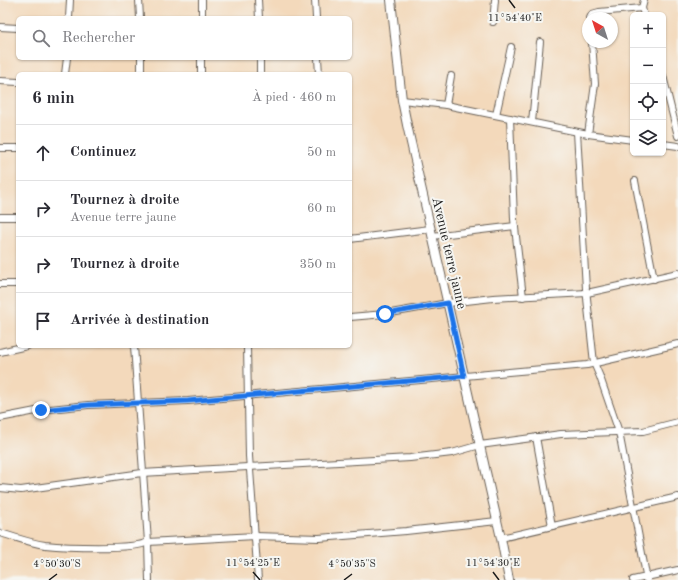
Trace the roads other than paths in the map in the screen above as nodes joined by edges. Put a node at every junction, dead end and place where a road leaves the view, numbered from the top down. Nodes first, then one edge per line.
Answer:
1 (70, 0) edge
2 (139, 0) edge
3 (202, 0) edge
4 (258, 0) edge
5 (315, 0) edge
6 (391, 0) edge
7 (495, 0) edge
8 (644, 0) edge
9 (642, 8) junction
10 (599, 12) edge
11 (643, 12) edge
12 (69, 16) edge
13 (140, 16) edge
14 (202, 16) edge
15 (259, 16) edge
16 (316, 16) edge
17 (493, 22) dead end
18 (0, 27) edge
19 (16, 28) edge
20 (540, 42) dead end
21 (511, 47) dead end
22 (592, 48) edge
23 (66, 60) edge
24 (141, 60) edge
25 (201, 60) edge
26 (260, 60) edge
27 (318, 60) edge
28 (65, 72) edge
29 (141, 72) edge
30 (201, 72) edge
31 (260, 72) edge
32 (318, 72) edge
33 (451, 76) dead end
34 (0, 81) edge
35 (16, 82) edge
36 (665, 84) edge
37 (402, 100) junction
38 (446, 106) junction
39 (496, 114) junction
40 (510, 118) junction
41 (532, 122) junction
42 (577, 132) junction
43 (588, 134) junction
44 (678, 136) edge
45 (630, 140) edge
46 (666, 144) edge
47 (678, 146) edge
48 (0, 148) edge
49 (16, 148) edge
50 (635, 181) dead end
51 (0, 217) edge
52 (16, 217) edge
53 (515, 226) junction
54 (431, 233) junction
55 (352, 239) edge
56 (678, 273) edge
57 (654, 279) junction
58 (0, 284) edge
59 (16, 284) edge
60 (587, 293) junction
61 (524, 297) junction
62 (448, 303) junction
63 (352, 317) edge
64 (678, 344) edge
65 (18, 348) edge
66 (134, 348) edge
67 (247, 348) edge
68 (0, 352) edge
69 (594, 363) junction
70 (464, 376) junction
71 (247, 395) junction
72 (138, 404) junction
73 (0, 418) edge
74 (678, 422) edge
75 (619, 432) junction
76 (536, 437) junction
77 (480, 445) junction
78 (250, 468) junction
79 (142, 474) junction
80 (0, 488) edge
81 (678, 497) edge
82 (633, 508) junction
83 (497, 521) junction
84 (552, 526) junction
85 (0, 533) edge
86 (255, 536) junction
87 (501, 538) junction
88 (148, 542) junction
89 (678, 570) edge
90 (646, 578) edge
91 (148, 580) edge
92 (258, 580) edge
93 (509, 580) edge
94 (633, 580) edge

1 - 12 street
2 - 13 street
3 - 14 street
4 - 15 street
5 - 16 street
6 - 37 street, Avenue terre jaune
7 - 17 street
8 - 9 street
9 - 10 street
9 - 11 street
18 - 19 street
20 - 41 street
21 - 39 street
22 - 43 street
23 - 28 street
24 - 29 street
25 - 30 street
26 - 31 street
27 - 32 street
33 - 38 street
34 - 35 street
36 - 44 street
37 - 38 street
37 - 54 street, Avenue terre jaune
38 - 39 street
39 - 40 street
40 - 41 street
40 - 53 street
41 - 42 street
42 - 43 street
42 - 60 street
43 - 45 street
46 - 47 street
48 - 49 street
50 - 57 street
51 - 52 street
53 - 54 street
53 - 61 street
54 - 55 street
54 - 62 street, Avenue terre jaune
56 - 57 street
57 - 60 street
58 - 59 street
60 - 61 street
60 - 69 street
61 - 62 street
62 - 63 street
62 - 70 street, Avenue terre jaune
64 - 69 street
65 - 68 street
66 - 72 street
67 - 71 street
69 - 70 street
69 - 75 street
70 - 71 street
70 - 77 street, Avenue terre jaune
71 - 72 street
71 - 78 street
72 - 73 street
72 - 79 street
74 - 75 street
75 - 76 street
75 - 82 street
76 - 77 street
76 - 84 street
77 - 78 street
77 - 83 street, Avenue terre jaune
78 - 79 street
78 - 86 street
79 - 80 street
79 - 88 street
81 - 82 street
82 - 84 street
82 - 90 street
83 - 86 street
83 - 87 street, Avenue terre jaune
84 - 87 street
85 - 88 street
86 - 88 street
86 - 92 street
87 - 93 street, Avenue terre jaune
88 - 91 street
89 - 90 street
90 - 94 street

